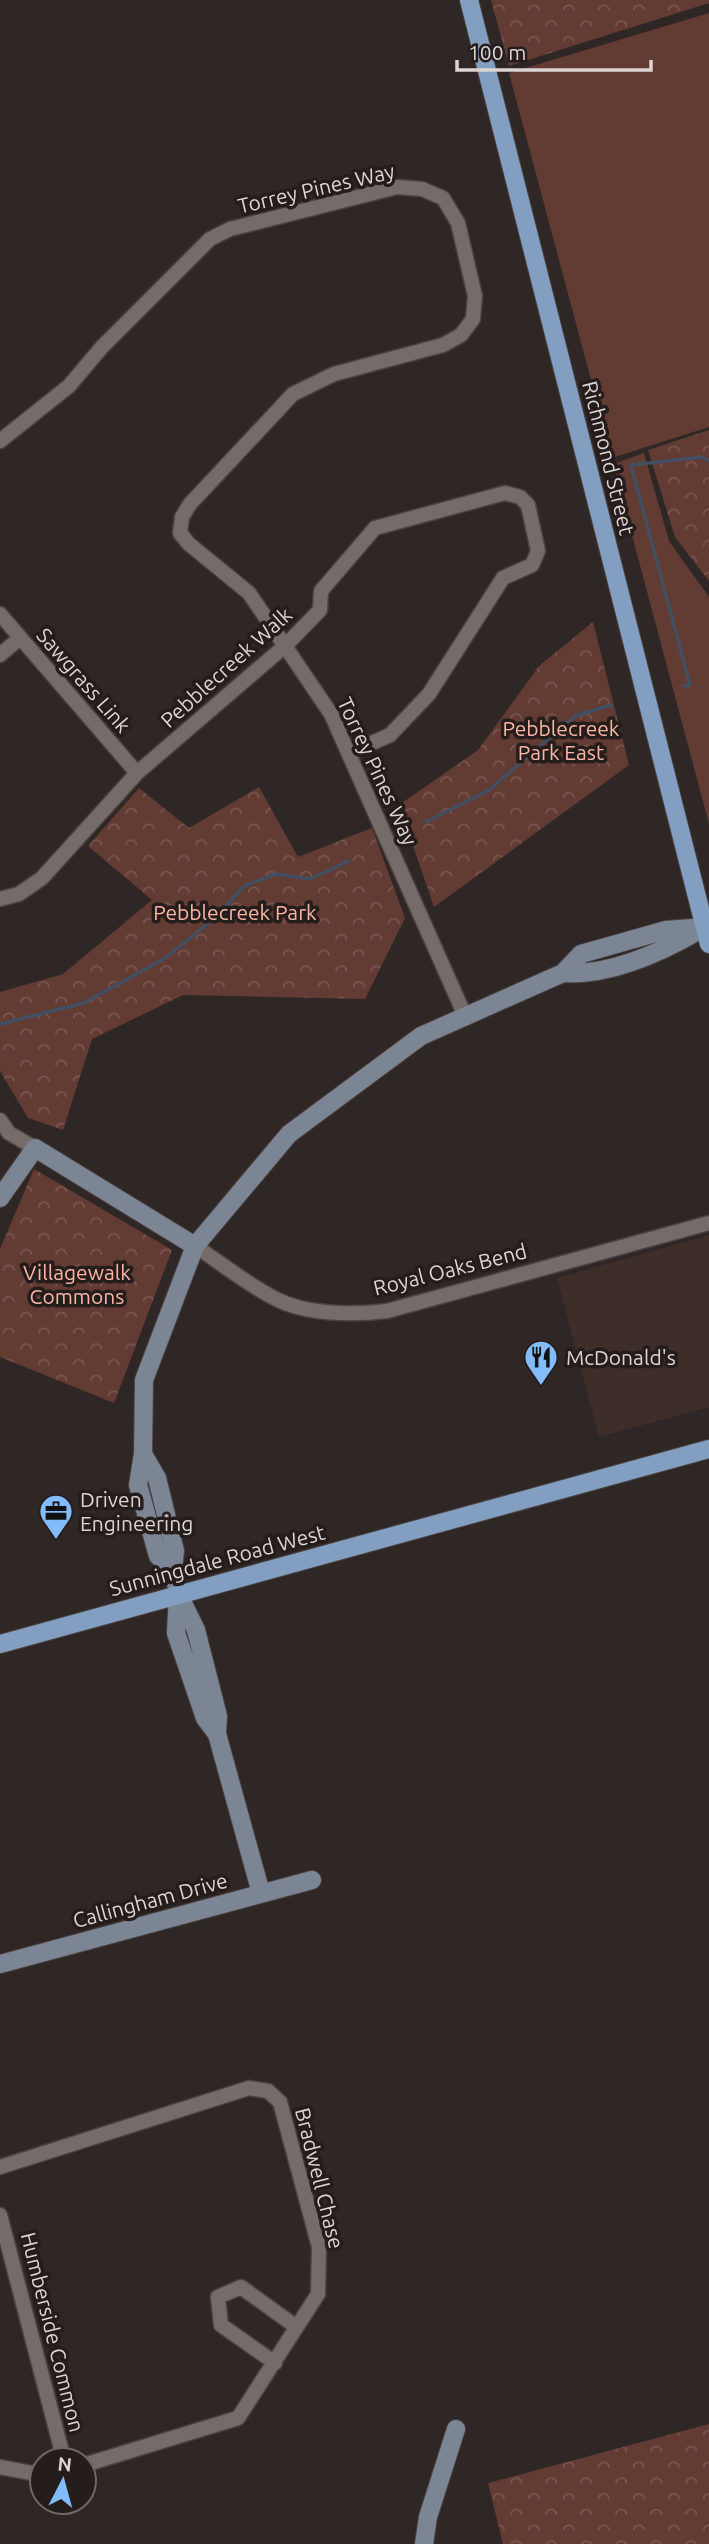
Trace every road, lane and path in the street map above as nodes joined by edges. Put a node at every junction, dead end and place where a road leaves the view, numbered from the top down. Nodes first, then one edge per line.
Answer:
1 (469, 0) edge
2 (0, 441) edge
3 (0, 614) edge
4 (20, 638) junction
5 (286, 645) junction
6 (0, 655) edge
7 (349, 753) junction
8 (137, 773) junction
9 (0, 900) edge
10 (708, 936) edge
11 (466, 1018) junction
12 (0, 1120) edge
13 (35, 1148) junction
14 (0, 1198) edge
15 (709, 1223) edge
16 (195, 1246) junction
17 (709, 1439) edge
18 (709, 1449) edge
19 (446, 1521) junction
20 (178, 1593) junction
21 (0, 1644) edge
22 (312, 1880) dead end
23 (261, 1894) junction
24 (0, 1964) edge
25 (0, 2167) edge
26 (0, 2215) edge
27 (295, 2326) junction
28 (275, 2363) junction
29 (456, 2429) dead end
30 (60, 2446) edge
31 (98, 2461) edge
32 (0, 2467) edge
33 (28, 2472) edge
34 (424, 2544) edge

1 - 10 main road, Richmond Street
2 - 5 street, Torrey Pines Way
3 - 4 street, Sawgrass Link
4 - 6 street
4 - 8 street, Sawgrass Link
5 - 7 street, Torrey Pines Way
5 - 7 street, Pebblecreek Walk
5 - 8 street, Pebblecreek Walk
7 - 11 street, Torrey Pines Way
8 - 9 street, Pebblecreek Walk
10 - 11 street
11 - 16 street
12 - 13 street, Royal Oaks Bend
13 - 14 street
13 - 16 street, Royal Oaks Bend
15 - 16 street, Royal Oaks Bend
16 - 20 street
17 - 19 main road, Sunningdale Road West
18 - 19 main road, Sunningdale Road West
19 - 20 main road, Sunningdale Road West
20 - 21 main road, Sunningdale Road West
20 - 23 street
22 - 23 street, Callingham Drive
23 - 24 street, Callingham Drive
25 - 27 street, Bradwell Chase
26 - 30 street, Humberside Common
27 - 28 street, Bradwell Chase
27 - 28 street
28 - 31 street, Bradwell Chase
29 - 34 street
32 - 33 street

